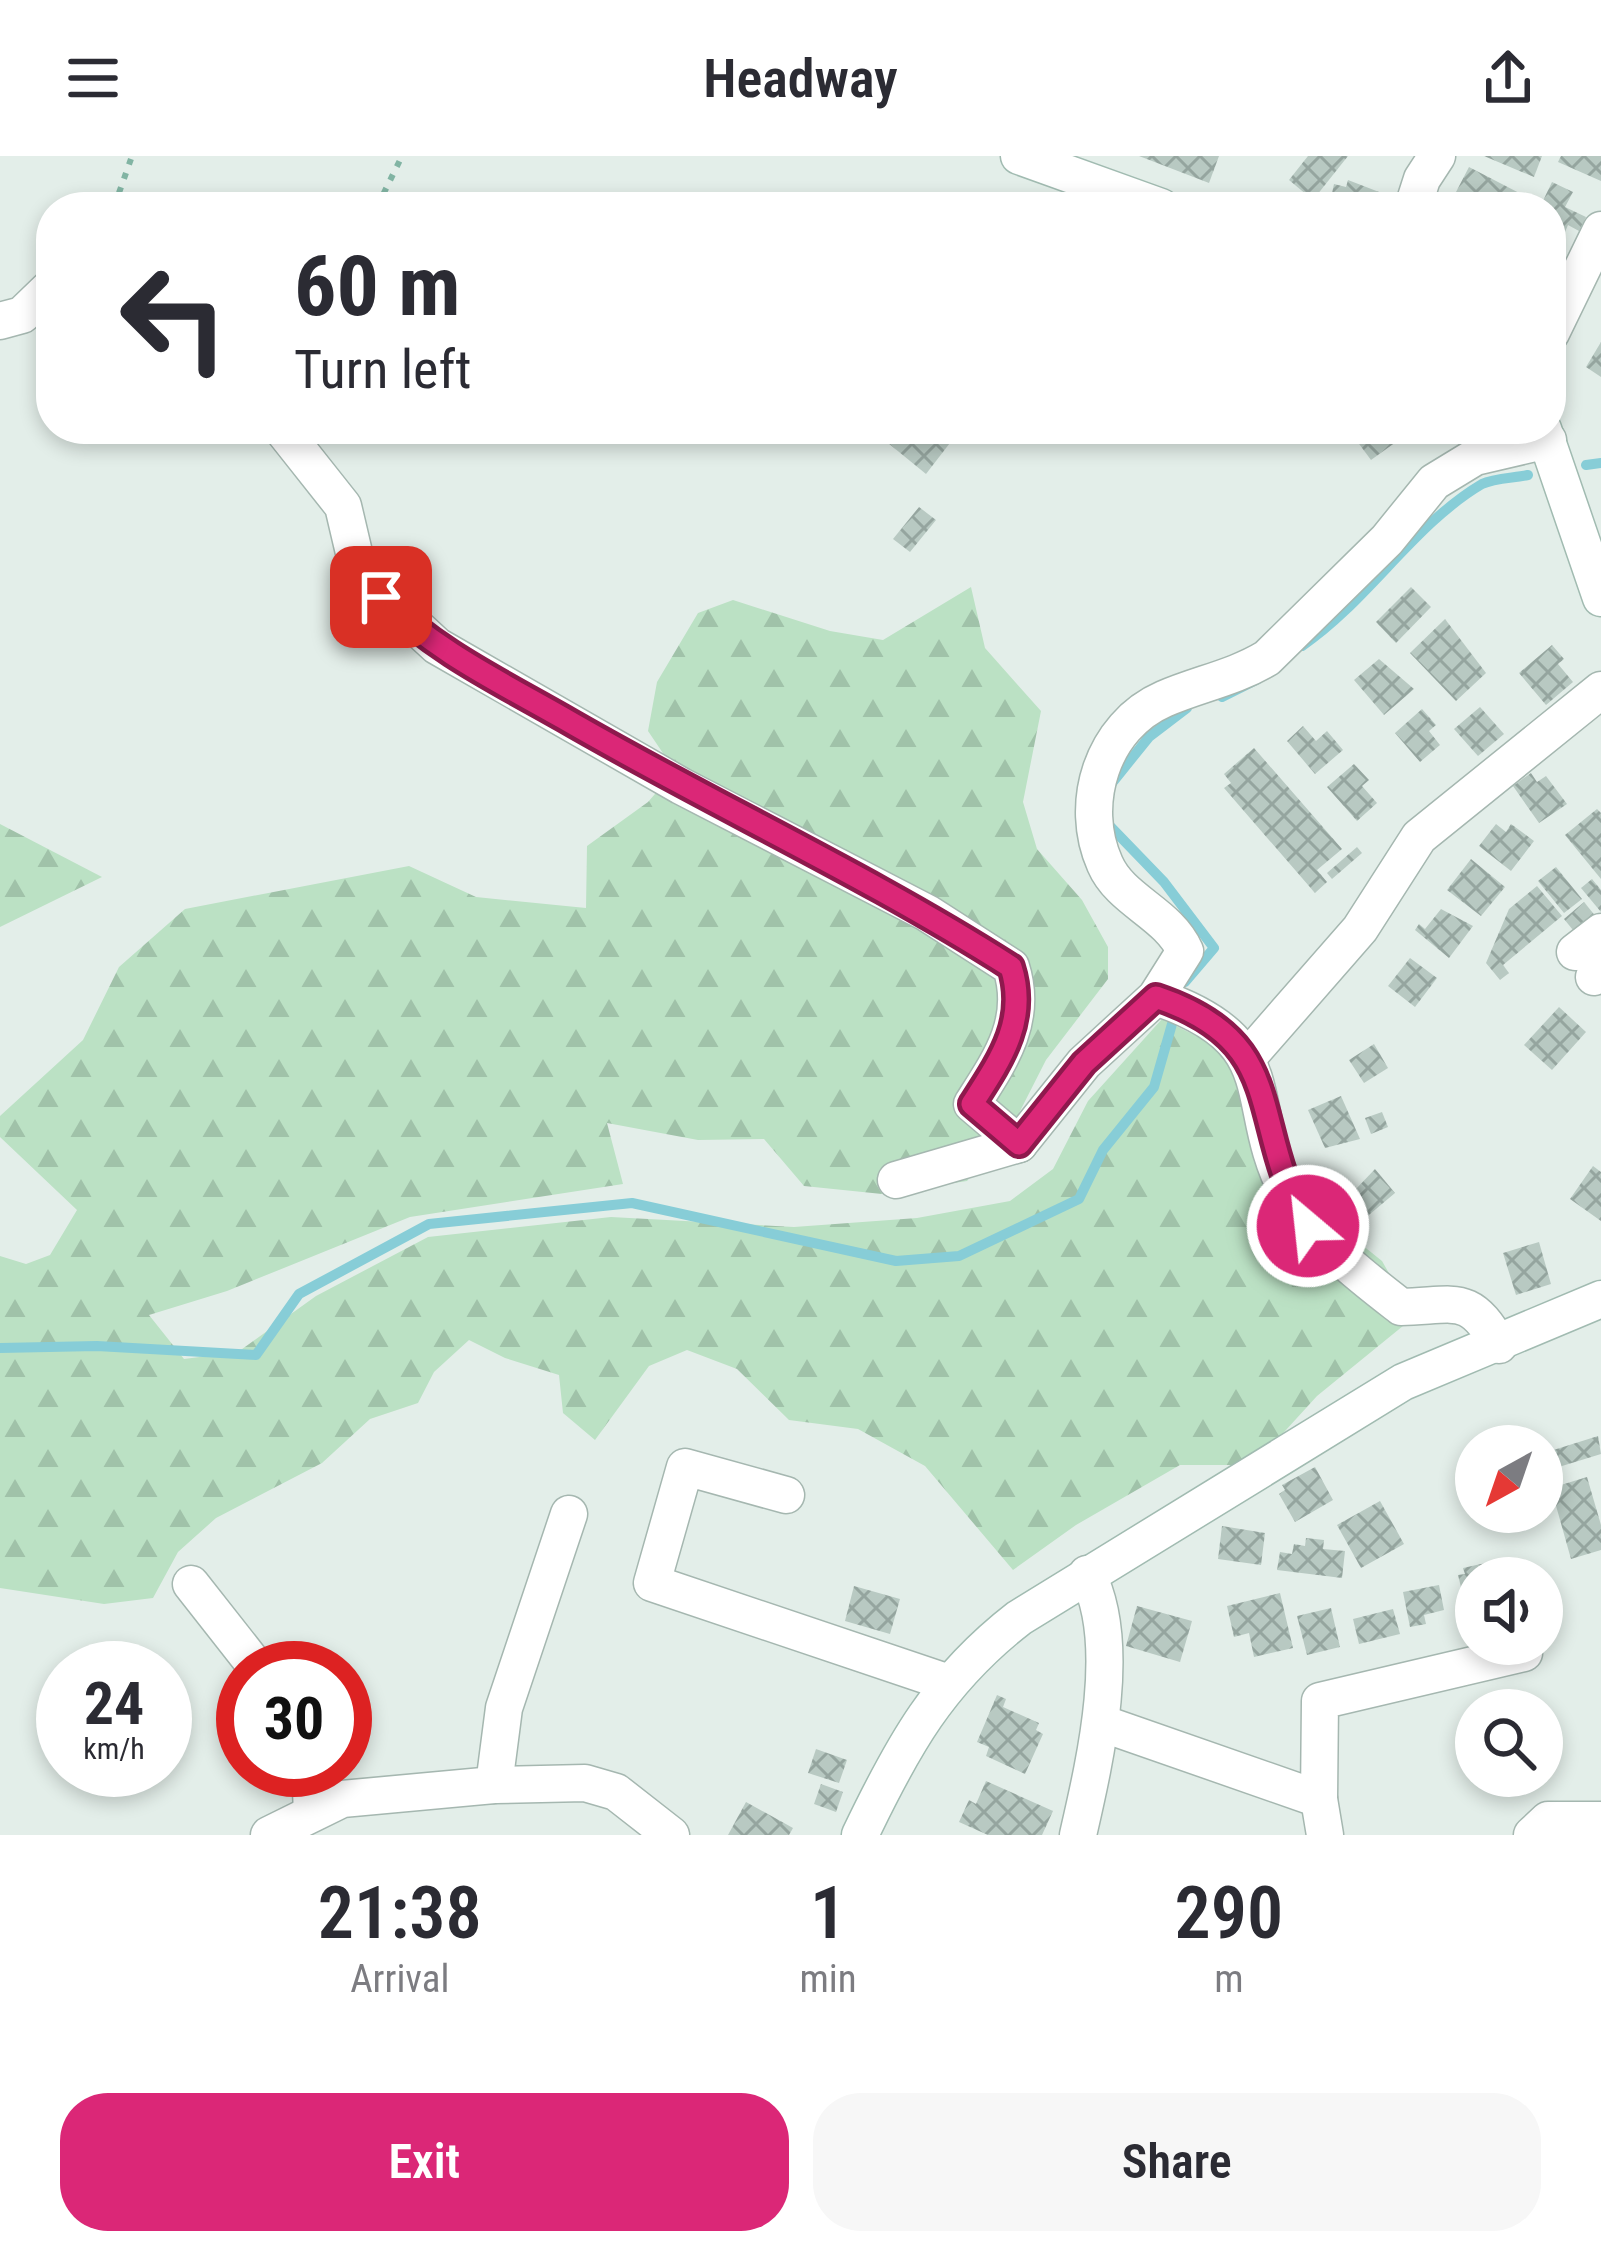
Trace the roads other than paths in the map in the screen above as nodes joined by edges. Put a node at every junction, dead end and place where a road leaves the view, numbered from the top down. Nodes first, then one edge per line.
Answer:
1 (1019, 156) edge
2 (1437, 156) edge
3 (1119, 192) edge
4 (1420, 192) edge
5 (1601, 230) edge
6 (36, 302) edge
7 (1566, 302) edge
8 (0, 321) edge
9 (294, 444) edge
10 (1515, 444) edge
11 (1549, 444) edge
12 (1601, 598) edge
13 (1601, 690) edge
14 (1156, 997) junction
15 (1249, 1056) junction
16 (1019, 1144) junction
17 (896, 1180) dead end
18 (1601, 1299) edge
19 (1499, 1345) junction
20 (786, 1495) dead end
21 (569, 1514) dead end
22 (1087, 1574) junction
23 (191, 1584) dead end
24 (236, 1641) edge
25 (1473, 1665) edge
26 (949, 1683) junction
27 (1104, 1724) junction
28 (494, 1785) junction
29 (311, 1797) edge
30 (311, 1812) junction
31 (1322, 1817) edge
32 (1601, 1820) edge
33 (269, 1835) edge
34 (670, 1835) edge
35 (860, 1835) edge
36 (1078, 1835) edge
37 (1532, 1835) edge

1 - 3 street
2 - 4 street
5 - 7 street
6 - 8 street
9 - 16 street
10 - 14 street
11 - 12 street
13 - 15 street
14 - 15 street
14 - 16 street
15 - 19 street
16 - 17 street
18 - 19 street
19 - 22 street
20 - 26 street
21 - 28 street
22 - 26 street
22 - 27 street
23 - 24 street
25 - 31 street
26 - 35 street
27 - 31 street
27 - 36 street
28 - 30 street
28 - 34 street
29 - 30 street
30 - 33 street
32 - 37 street

